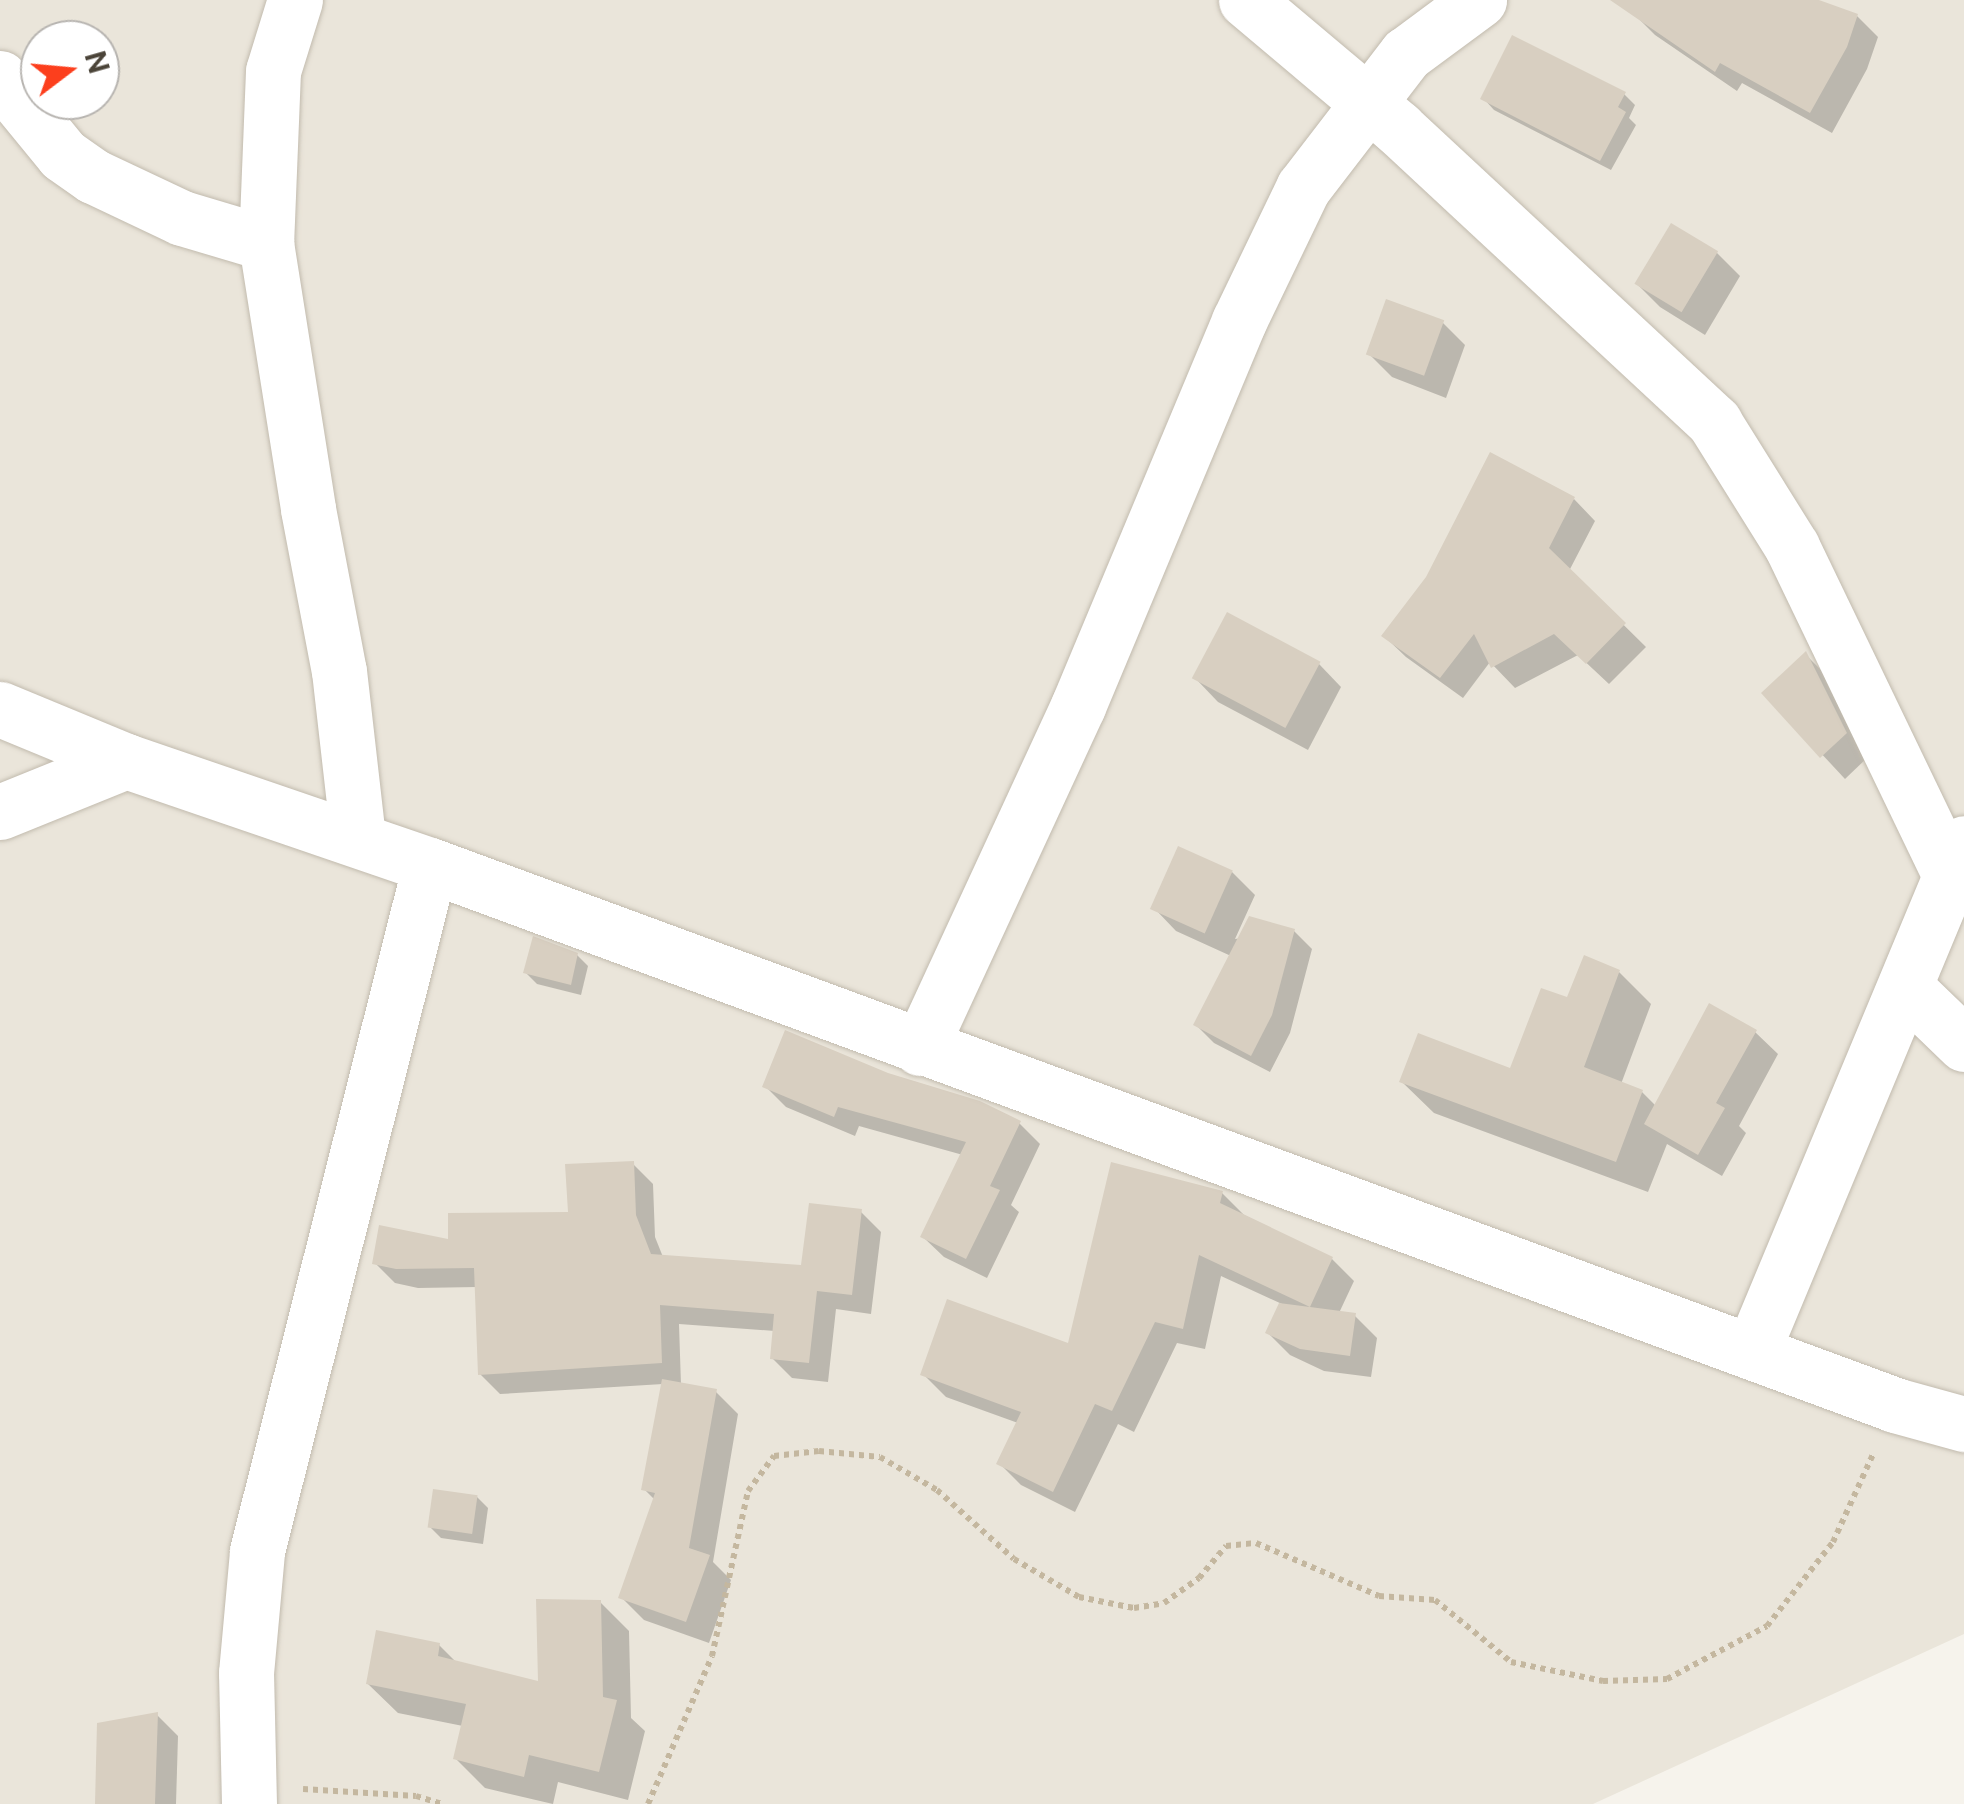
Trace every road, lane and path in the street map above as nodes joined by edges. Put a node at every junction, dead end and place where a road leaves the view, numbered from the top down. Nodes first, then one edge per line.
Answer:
1 (295, 0) edge
2 (1246, 0) edge
3 (1479, 0) edge
4 (0, 78) edge
5 (1366, 104) junction
6 (266, 243) junction
7 (0, 709) edge
8 (126, 762) junction
9 (0, 812) edge
10 (358, 839) junction
11 (1956, 858) edge
12 (430, 865) junction
13 (1906, 987) junction
14 (1964, 1044) edge
15 (920, 1048) junction
16 (1752, 1352) junction
17 (1896, 1405) junction
18 (1964, 1424) edge
19 (248, 1795) edge
20 (442, 1804) edge
21 (648, 1804) edge

1 - 6 street
2 - 5 street
3 - 5 street
4 - 6 street
5 - 11 street
5 - 15 street
6 - 10 street
7 - 8 street
8 - 9 street
8 - 10 street
10 - 12 street
11 - 13 street
12 - 15 street
12 - 19 street
13 - 14 street
13 - 16 street
15 - 16 street
16 - 17 street
17 - 18 street
17 - 21 path
19 - 20 path

